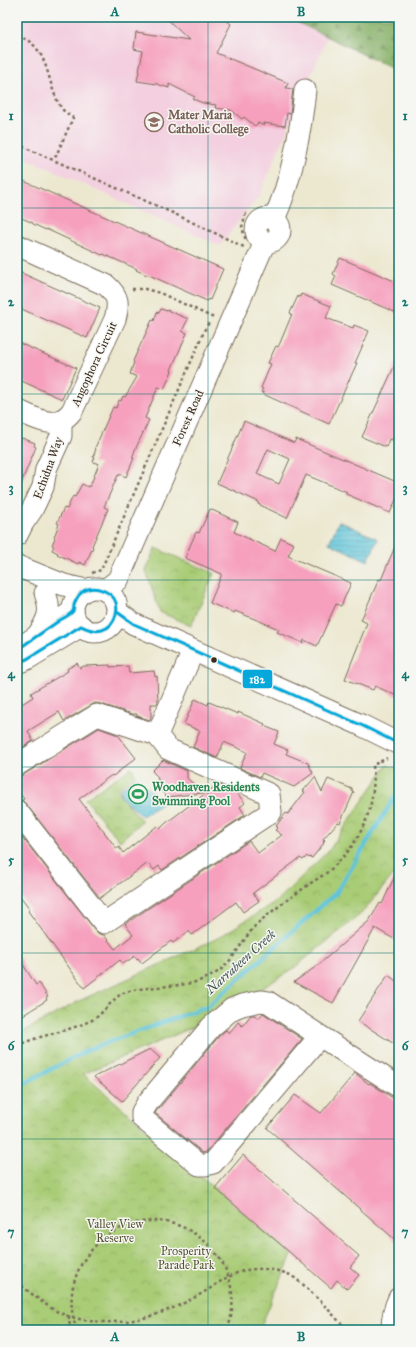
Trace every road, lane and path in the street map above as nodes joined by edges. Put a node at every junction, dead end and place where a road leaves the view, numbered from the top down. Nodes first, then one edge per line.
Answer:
1 (17, 36) edge
2 (305, 90) dead end
3 (17, 144) edge
4 (54, 160) junction
5 (246, 213) dead end
6 (17, 245) edge
7 (115, 294) junction
8 (219, 312) dead end
9 (214, 318) junction
10 (17, 410) edge
11 (62, 420) junction
12 (17, 535) edge
13 (17, 566) edge
14 (17, 580) edge
15 (45, 593) junction
16 (85, 600) junction
17 (117, 612) junction
18 (38, 635) junction
19 (17, 650) edge
20 (193, 650) junction
21 (17, 663) edge
22 (158, 735) junction
23 (396, 752) edge
24 (17, 765) edge
25 (17, 811) edge
26 (320, 1036) junction
27 (17, 1046) edge
28 (399, 1087) edge
29 (229, 1277) junction
30 (17, 1282) edge
31 (399, 1298) edge
32 (69, 1316) junction
33 (74, 1317) junction
34 (70, 1330) edge
35 (77, 1330) edge
36 (227, 1330) edge
37 (347, 1330) edge
38 (392, 1330) edge

1 - 4 path
2 - 16 street, Forest Road
3 - 4 path
4 - 5 path
6 - 7 street
7 - 9 path
7 - 11 street, Angophora Circuit
8 - 9 path
9 - 16 path
10 - 11 street
11 - 12 street, Echidna Way
13 - 16 street
14 - 15 street
15 - 16 street
15 - 18 street
16 - 17 street
16 - 17 street
16 - 18 street
16 - 21 street
17 - 20 street
18 - 19 street
20 - 22 street
20 - 23 street
22 - 24 street
22 - 25 street
23 - 27 path
26 - 26 street
26 - 28 street
29 - 33 path
29 - 33 path
29 - 36 path
29 - 37 path
30 - 32 path
31 - 38 street
32 - 33 path
32 - 34 path
33 - 35 path

